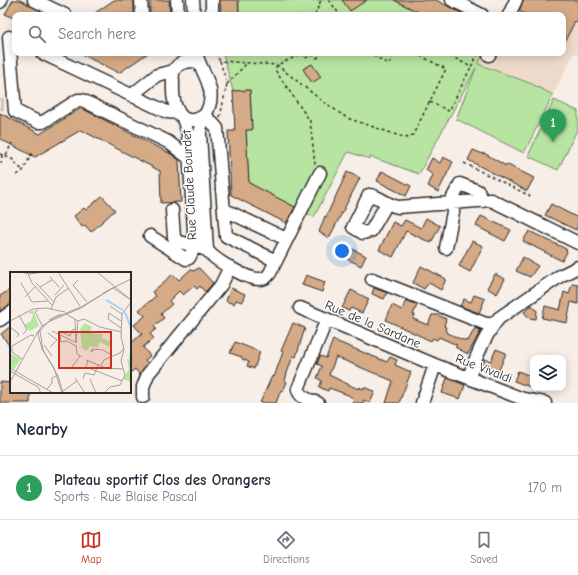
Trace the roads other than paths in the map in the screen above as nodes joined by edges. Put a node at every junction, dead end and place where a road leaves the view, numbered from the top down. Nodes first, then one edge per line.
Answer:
1 (34, 0) edge
2 (141, 0) edge
3 (177, 0) edge
4 (193, 0) edge
5 (212, 0) edge
6 (452, 0) edge
7 (516, 0) edge
8 (59, 12) edge
9 (142, 12) edge
10 (178, 12) edge
11 (194, 12) edge
12 (212, 12) edge
13 (476, 12) edge
14 (510, 12) edge
15 (8, 36) edge
16 (48, 56) edge
17 (178, 56) edge
18 (197, 57) edge
19 (176, 68) junction
20 (132, 95) junction
21 (180, 115) junction
22 (203, 116) junction
23 (189, 158) junction
24 (320, 173) road end
25 (483, 201) junction
26 (452, 204) junction
27 (386, 205) dead end
28 (172, 210) dead end
29 (224, 210) junction
30 (150, 236) dead end
31 (286, 239) junction
32 (578, 243) edge
33 (195, 246) junction
34 (446, 248) dead end
35 (207, 250) junction
36 (276, 261) junction
37 (230, 267) junction
38 (578, 267) edge
39 (372, 279) dead end
40 (300, 308) dead end
41 (10, 313) edge
42 (327, 319) junction
43 (0, 320) edge
44 (494, 324) junction
45 (435, 366) junction
46 (469, 377) junction
47 (144, 397) dead end
48 (521, 401) edge
49 (318, 403) edge
50 (422, 403) edge
51 (545, 403) edge

1 - 8 street
2 - 9 street
3 - 10 street
4 - 11 street
5 - 12 street
6 - 13 street
7 - 14 street
15 - 23 street
16 - 20 street
17 - 19 street, Rue Claude Bourdet
18 - 19 street
18 - 22 street, Rue Claude Bourdet
19 - 20 street
19 - 21 street, Rue Claude Bourdet
20 - 21 street
21 - 22 street
21 - 23 street, Rue Claude Bourdet
22 - 29 street
22 - 35 street, Rue Claude Bourdet
23 - 33 street, Rue Claude Bourdet
24 - 31 street
25 - 26 street
25 - 26 street
25 - 32 street
26 - 27 street
26 - 34 street
28 - 33 street
29 - 31 street
29 - 36 street
30 - 33 street
31 - 36 street
33 - 35 street, Rue Claude Bourdet
35 - 37 street, Rue Claude Bourdet
36 - 37 street, Rue Claude Bourdet
37 - 47 street
38 - 44 street
39 - 44 street
40 - 42 street, Rue de la Sardane
41 - 43 street
42 - 45 street, Rue de la Sardane
42 - 49 street
44 - 46 street
45 - 46 street, Rue Vivaldi
45 - 50 street
46 - 48 street, Rue Vivaldi
48 - 51 street, Rue Vivaldi

